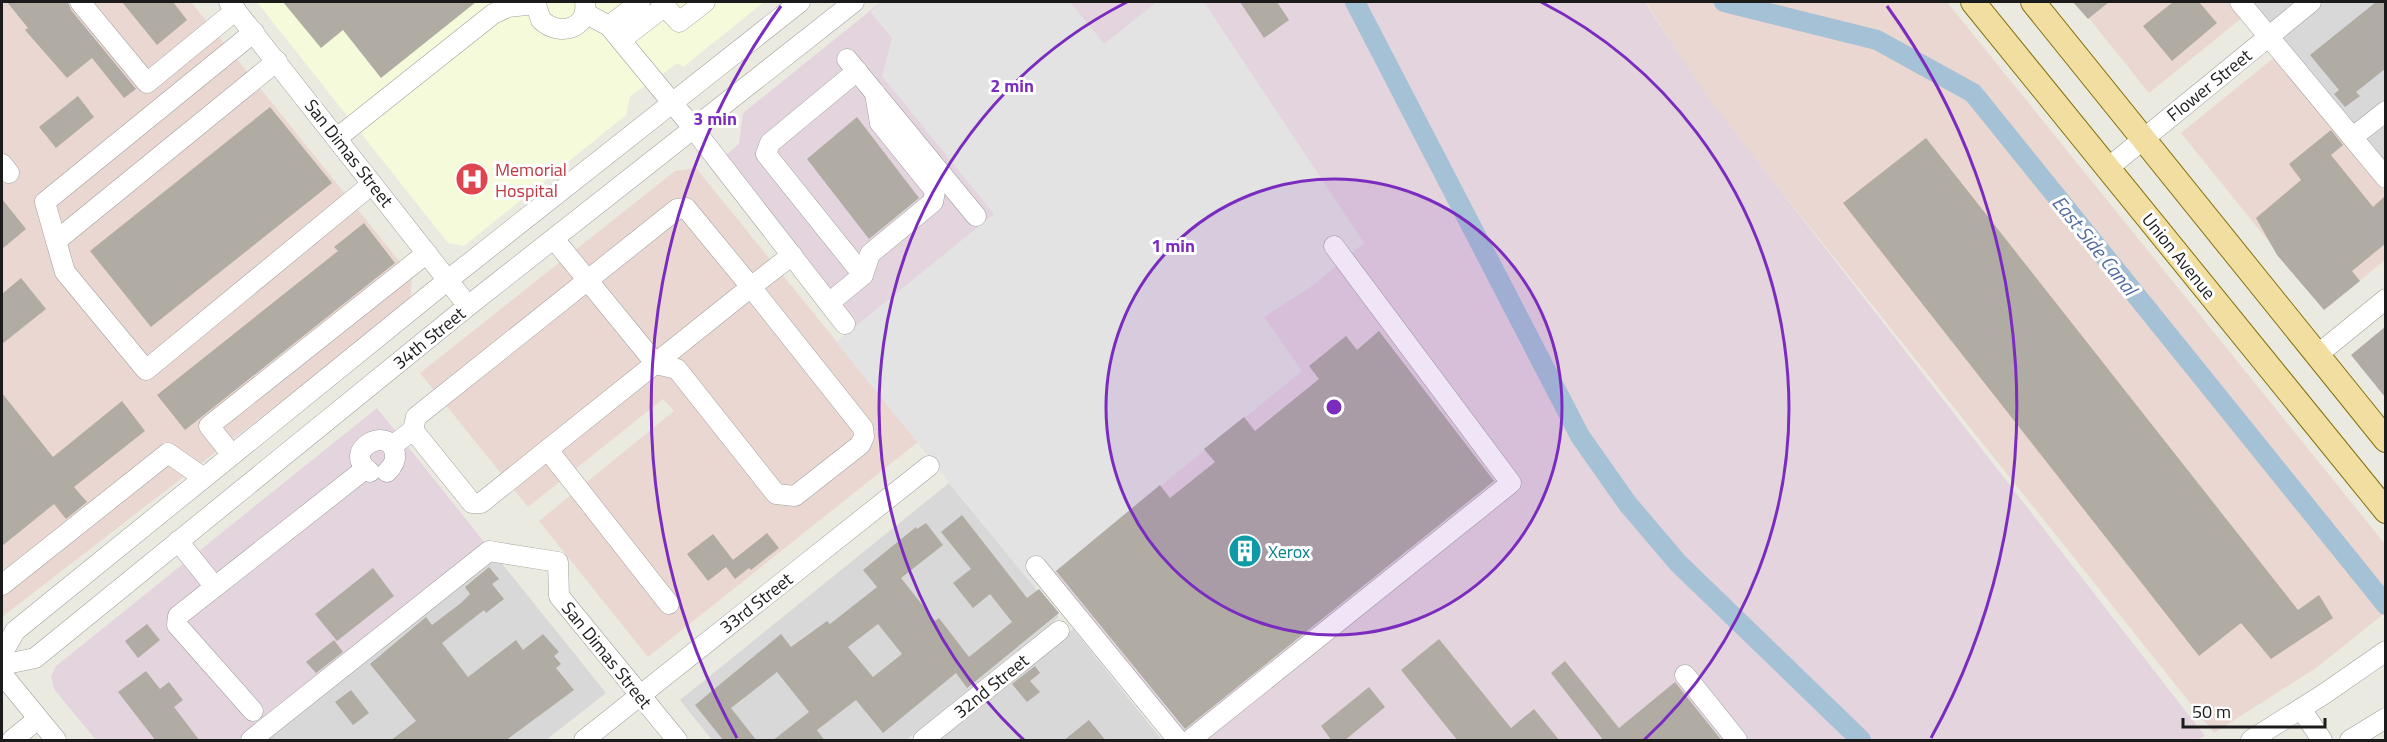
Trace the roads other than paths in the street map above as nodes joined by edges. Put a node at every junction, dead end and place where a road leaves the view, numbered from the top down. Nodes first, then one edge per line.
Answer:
1 (80, 2) edge
2 (640, 2) edge
3 (705, 2) edge
4 (800, 2) edge
5 (854, 2) edge
6 (1973, 2) edge
7 (2033, 2) edge
8 (2240, 2) edge
9 (2311, 2) edge
10 (535, 3) edge
11 (663, 4) edge
12 (232, 6) edge
13 (585, 7) edge
14 (254, 32) junction
15 (615, 33) junction
16 (2268, 37) junction
17 (277, 61) junction
18 (875, 93) junction
19 (673, 104) junction
20 (2385, 111) edge
21 (693, 128) junction
22 (2353, 137) junction
23 (337, 138) junction
24 (2143, 138) junction
25 (2108, 168) junction
26 (2385, 178) edge
27 (372, 184) junction
28 (960, 196) junction
29 (976, 216) dead end
30 (554, 238) junction
31 (56, 241) junction
32 (427, 253) junction
33 (1338, 253) dead end
34 (792, 255) junction
35 (863, 275) junction
36 (587, 279) junction
37 (448, 280) junction
38 (751, 287) junction
39 (2385, 299) edge
40 (829, 303) junction
41 (468, 306) junction
42 (845, 324) dead end
43 (2317, 355) junction
44 (656, 364) junction
45 (413, 430) junction
46 (2385, 440) edge
47 (392, 446) junction
48 (548, 450) junction
49 (232, 455) junction
50 (929, 466) dead end
51 (374, 471) junction
52 (204, 478) junction
53 (2385, 511) edge
54 (178, 541) junction
55 (1036, 566) dead end
56 (2, 585) edge
57 (215, 587) junction
58 (669, 604) dead end
59 (1059, 632) dead end
60 (2385, 651) edge
61 (2, 654) edge
62 (2, 665) edge
63 (2, 674) edge
64 (1685, 675) dead end
65 (639, 696) junction
66 (2301, 709) junction
67 (253, 711) dead end
68 (2385, 718) edge
69 (39, 719) junction
70 (2355, 739) edge
71 (12, 741) edge
72 (56, 741) edge
73 (251, 741) edge
74 (584, 741) edge
75 (677, 741) edge
76 (923, 741) edge
77 (1178, 741) edge
78 (1190, 741) edge
79 (1737, 741) edge
80 (2251, 741) edge
81 (2322, 741) edge

1 - 12 street
2 - 15 street
3 - 11 street
4 - 19 street, 34th Street
5 - 21 street, 34th Street
6 - 25 main road, Union Avenue
7 - 24 main road
8 - 16 street
9 - 16 street, Flower Street
10 - 13 street
10 - 23 street
11 - 15 street
12 - 14 street, San Dimas Street
13 - 15 street
14 - 17 street, San Dimas Street
14 - 31 street
15 - 19 street
16 - 22 street
16 - 24 street, Flower Street
17 - 23 street, San Dimas Street
17 - 31 street
18 - 28 street
18 - 35 street
18 - 35 street
19 - 21 street
19 - 37 street, 34th Street
20 - 22 street
21 - 30 street, 34th Street
21 - 34 street
22 - 26 street
23 - 27 street, San Dimas Street
24 - 25 street, Flower Street
24 - 43 main road
25 - 53 main road, Union Avenue
27 - 31 street
27 - 32 street, San Dimas Street
28 - 29 street
28 - 35 street
30 - 36 street
30 - 41 street, 34th Street
32 - 37 street, San Dimas Street
32 - 49 street
33 - 78 street
34 - 38 street
34 - 40 street
35 - 40 street
36 - 38 street
36 - 44 street
36 - 45 street
37 - 41 street, San Dimas Street
37 - 49 street, 34th Street
38 - 44 street
38 - 44 street
39 - 43 street
40 - 42 street
41 - 54 street, 34th Street
43 - 46 main road
44 - 48 street
45 - 47 street
45 - 48 street
47 - 51 street
47 - 51 street
48 - 58 street
49 - 52 street, 34th Street
50 - 65 street, 33rd Street
51 - 57 street
52 - 56 street
52 - 61 street, 34th Street
54 - 57 street
54 - 62 street, 34th Street
55 - 77 street
57 - 67 street
59 - 76 street, 32nd Street
60 - 66 street
63 - 69 street
64 - 79 street
65 - 73 street, San Dimas Street
65 - 74 street, 33rd Street
65 - 75 street, San Dimas Street
66 - 80 street
66 - 81 street
68 - 70 street
69 - 71 street
69 - 72 street

